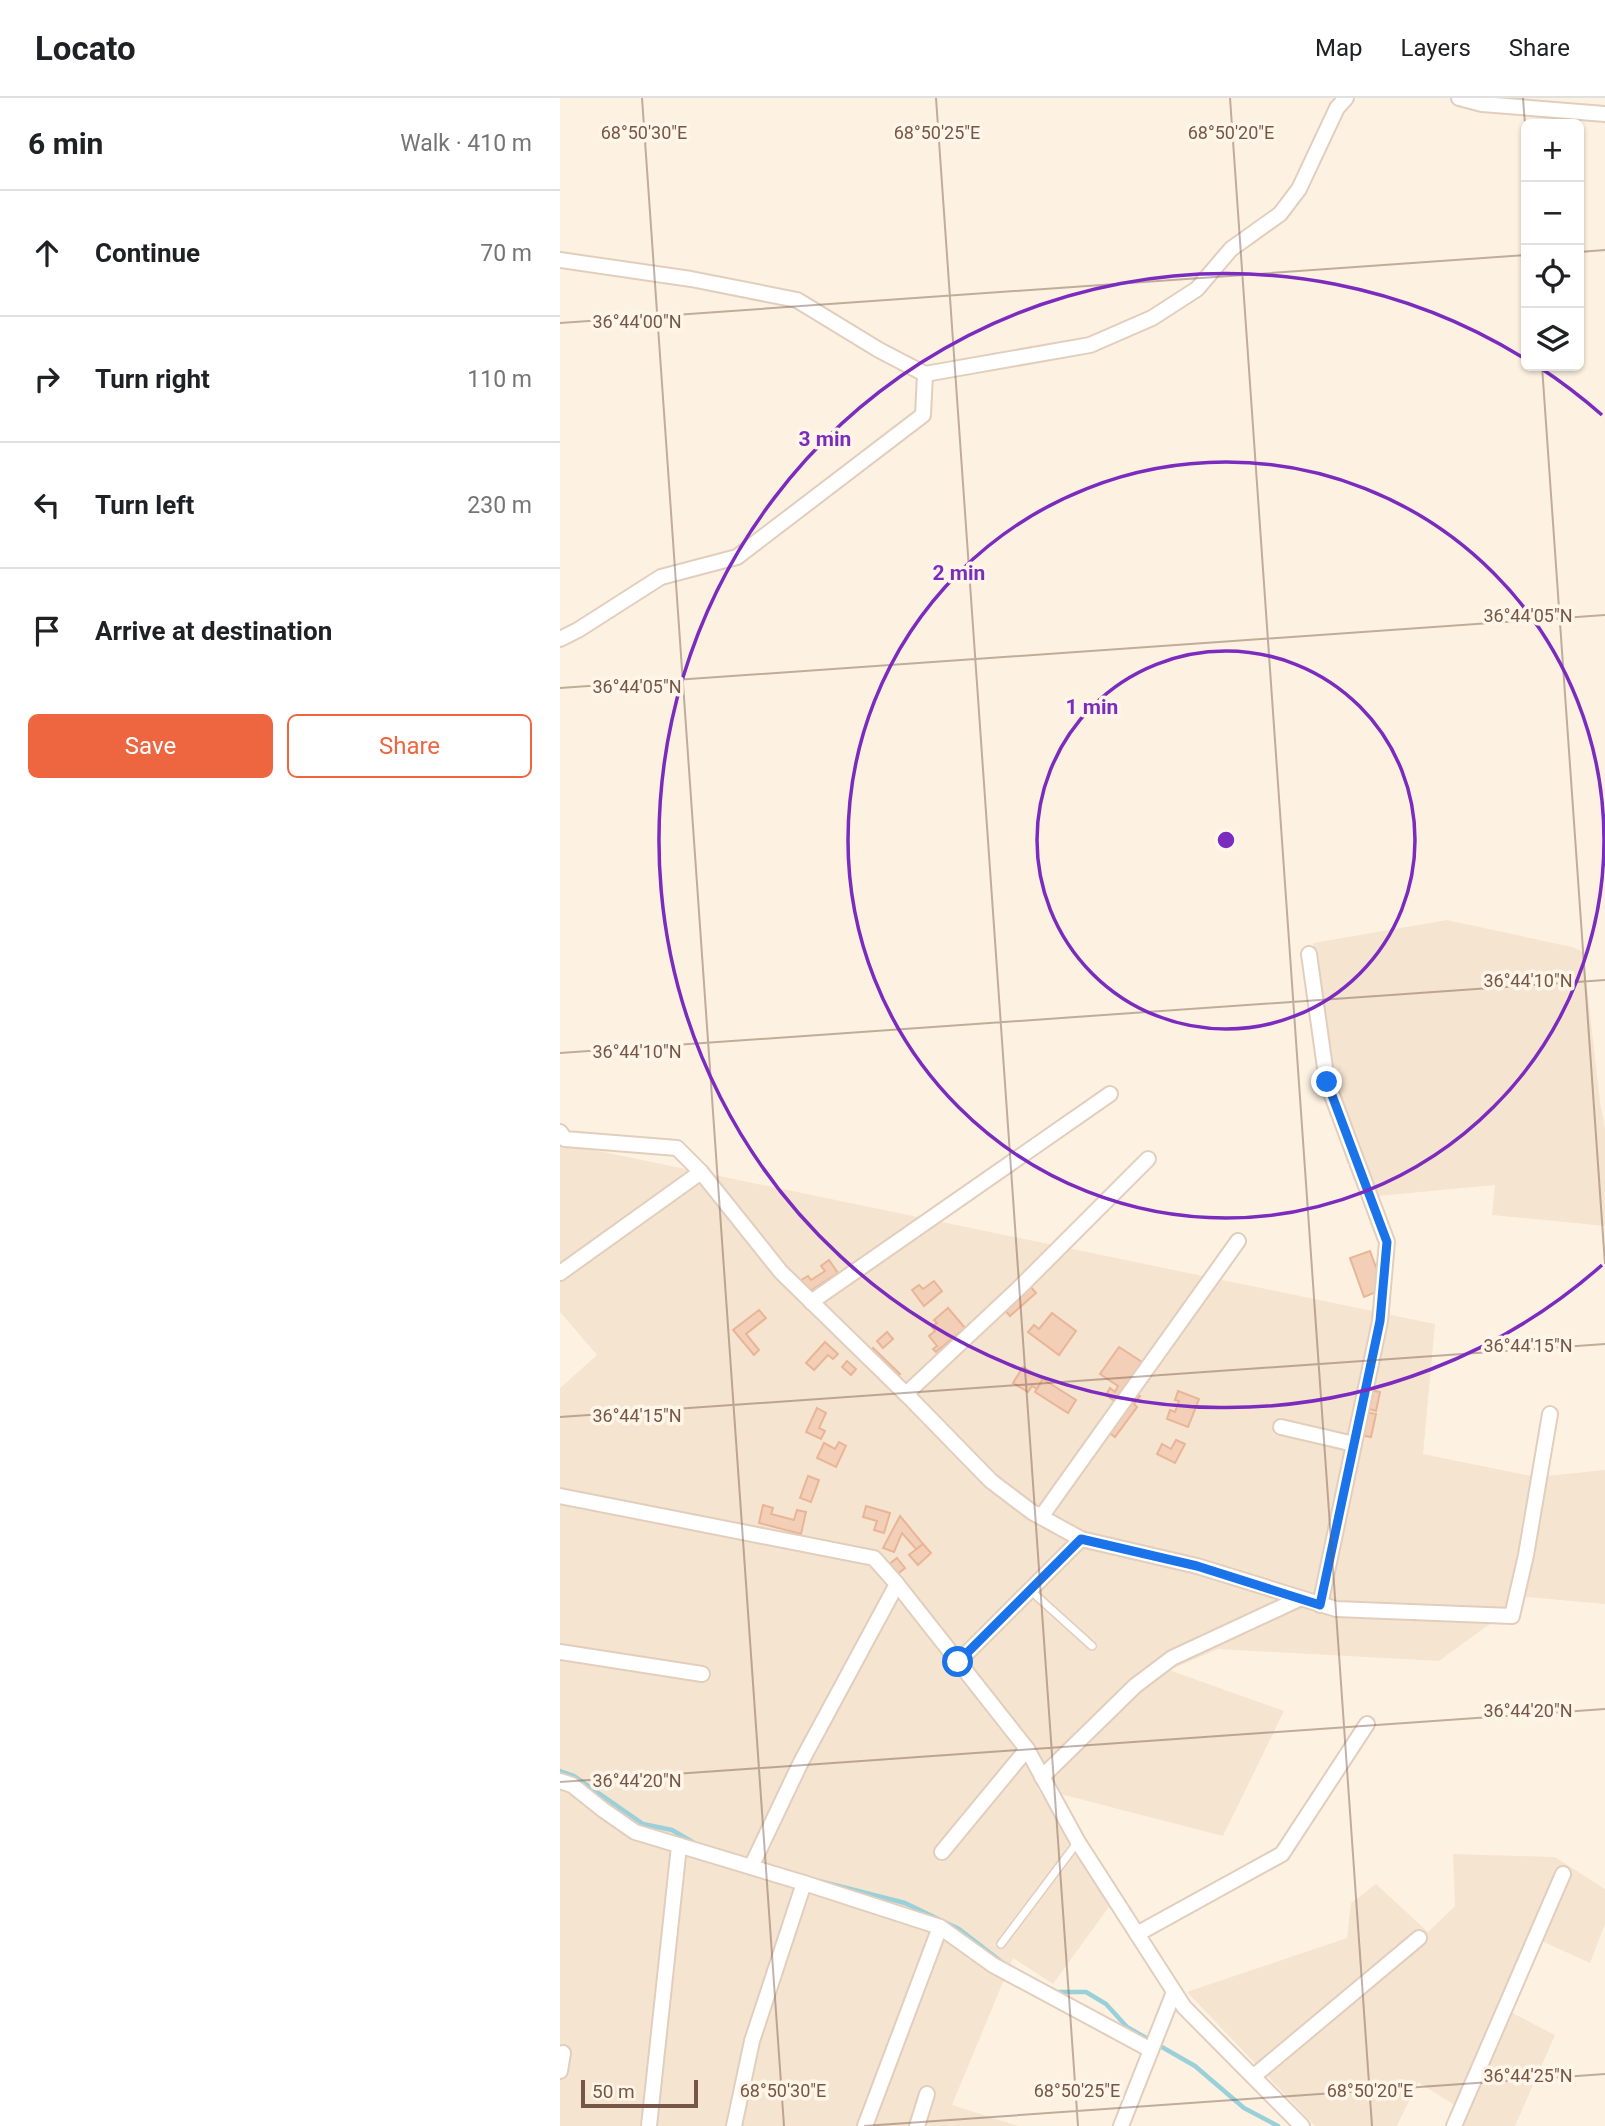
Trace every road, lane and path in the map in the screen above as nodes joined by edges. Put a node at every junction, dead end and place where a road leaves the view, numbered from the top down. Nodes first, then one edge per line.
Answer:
1 (1346, 98) edge
2 (1459, 98) edge
3 (1605, 114) edge
4 (560, 260) edge
5 (925, 374) junction
6 (560, 639) edge
7 (1309, 954) dead end
8 (1110, 1094) dead end
9 (560, 1132) edge
10 (1148, 1159) dead end
11 (701, 1172) junction
12 (1238, 1241) dead end
13 (560, 1273) edge
14 (811, 1302) junction
15 (906, 1394) junction
16 (1549, 1414) dead end
17 (1281, 1427) dead end
18 (1354, 1444) junction
19 (560, 1496) edge
20 (1041, 1517) junction
21 (1081, 1539) junction
22 (897, 1584) junction
23 (1031, 1591) junction
24 (1299, 1599) junction
25 (1320, 1605) junction
26 (1093, 1646) dead end
27 (560, 1652) edge
28 (958, 1662) junction
29 (702, 1675) dead end
30 (1367, 1724) dead end
31 (1027, 1749) junction
32 (1042, 1777) junction
33 (560, 1781) edge
34 (1078, 1842) junction
35 (679, 1846) junction
36 (942, 1852) dead end
37 (754, 1861) junction
38 (1563, 1874) dead end
39 (804, 1882) junction
40 (940, 1927) junction
41 (1136, 1934) junction
42 (1419, 1938) dead end
43 (1001, 1944) dead end
44 (1174, 1992) junction
45 (1151, 2050) junction
46 (563, 2053) dead end
47 (560, 2071) edge
48 (1254, 2076) junction
49 (927, 2094) dead end
50 (649, 2126) edge
51 (734, 2126) edge
52 (864, 2126) edge
53 (917, 2126) edge
54 (1121, 2126) edge
55 (1302, 2126) edge
56 (1454, 2126) edge

1 - 5 street
2 - 3 street
4 - 5 street
5 - 6 street
7 - 18 street
8 - 14 street
9 - 11 street
10 - 15 street
11 - 13 street
11 - 14 street
12 - 20 street
14 - 15 street
15 - 20 street
16 - 25 street
17 - 18 street
18 - 25 street
19 - 22 street
20 - 21 street
21 - 23 street
21 - 24 street
22 - 28 street
22 - 37 street
23 - 26 lane
23 - 28 street
24 - 25 street
24 - 32 street
27 - 29 street
28 - 31 street
30 - 41 street
31 - 32 street
31 - 36 street
32 - 34 street
33 - 35 street
34 - 41 street
34 - 43 lane
35 - 37 street
35 - 50 street
37 - 39 street
38 - 56 street
39 - 40 street
39 - 51 street
40 - 45 street
40 - 52 street
41 - 44 street
42 - 48 street
44 - 45 street
44 - 48 street
45 - 54 street
46 - 47 street
48 - 55 street
49 - 53 street

